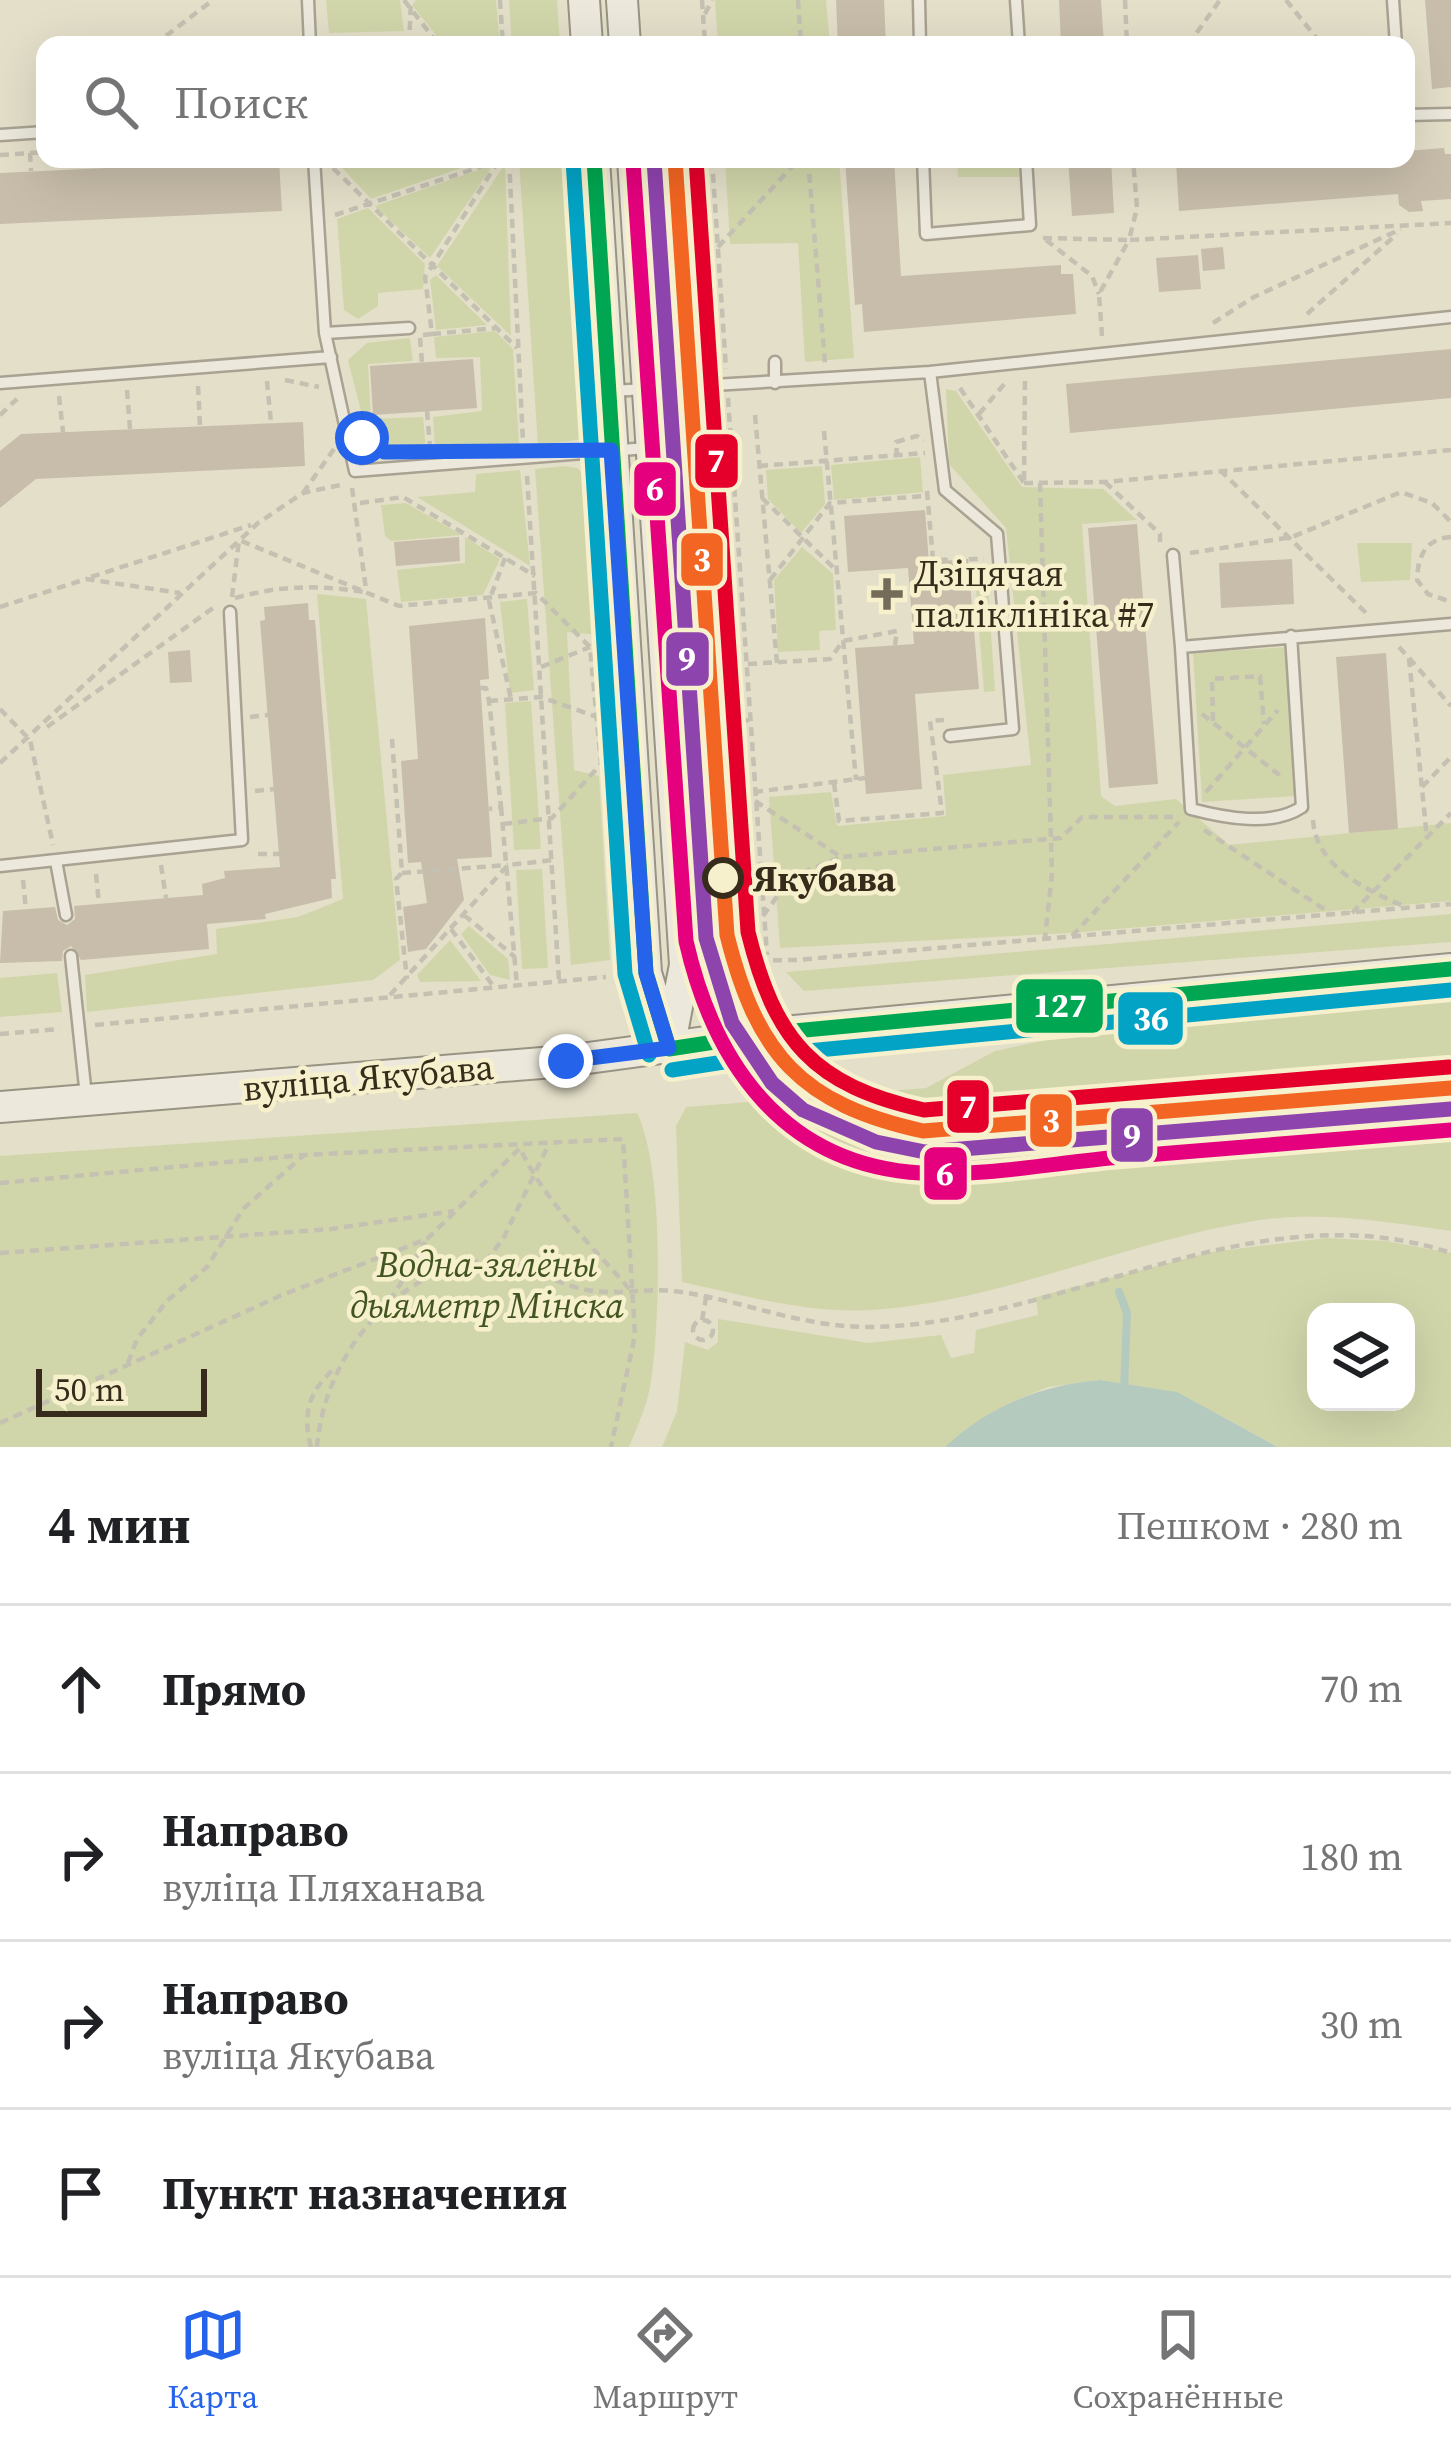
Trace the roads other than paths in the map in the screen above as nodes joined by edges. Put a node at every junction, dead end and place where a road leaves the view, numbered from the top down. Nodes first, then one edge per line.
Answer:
1 (308, 0) edge
2 (584, 0) edge
3 (622, 0) edge
4 (919, 0) edge
5 (1016, 0) edge
6 (1393, 0) edge
7 (310, 36) edge
8 (586, 36) edge
9 (625, 36) edge
10 (920, 36) edge
11 (1018, 36) edge
12 (1395, 36) edge
13 (1451, 114) edge
14 (1415, 116) edge
15 (36, 132) edge
16 (0, 134) edge
17 (315, 168) edge
18 (595, 168) edge
19 (634, 168) edge
20 (923, 168) edge
21 (1027, 168) edge
22 (1451, 317) edge
23 (325, 333) junction
24 (410, 333) road end
25 (331, 357) junction
26 (776, 362) dead end
27 (930, 372) junction
28 (0, 382) edge
29 (775, 383) junction
30 (648, 390) junction
31 (608, 392) junction
32 (650, 448) junction
33 (611, 450) junction
34 (1173, 556) road end
35 (236, 605) road end
36 (1451, 624) edge
37 (1291, 636) junction
38 (1181, 647) junction
39 (950, 736) dead end
40 (56, 861) junction
41 (0, 866) edge
42 (67, 915) dead end
43 (71, 956) dead end
44 (1451, 969) edge
45 (669, 1048) junction
46 (86, 1100) junction
47 (0, 1107) edge

1 - 7 lane
2 - 8 main road
3 - 9 main road
4 - 10 lane
5 - 11 lane
6 - 12 lane
13 - 14 lane
15 - 16 lane
17 - 23 lane
18 - 31 main road
19 - 30 main road
20 - 21 lane
22 - 27 lane
23 - 24 lane
23 - 25 lane
25 - 28 lane
25 - 33 lane
26 - 29 lane
27 - 29 lane
27 - 39 lane
29 - 30 lane
30 - 31 lane
30 - 32 main road
31 - 33 main road
32 - 33 lane
32 - 45 main road
33 - 45 main road
34 - 38 lane
35 - 40 lane
36 - 37 lane
37 - 38 lane
37 - 38 lane
40 - 41 lane
40 - 42 lane
43 - 46 lane
44 - 45 main road, вуліца Якубава
45 - 46 main road, вуліца Якубава
46 - 47 main road, вуліца Якубава

